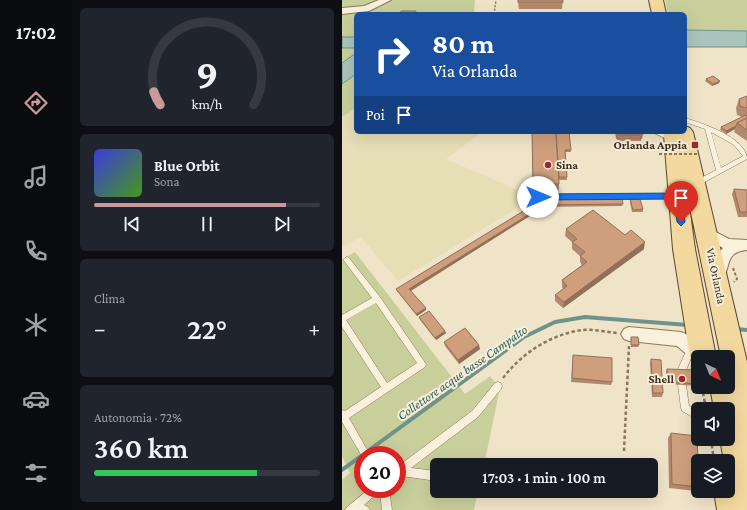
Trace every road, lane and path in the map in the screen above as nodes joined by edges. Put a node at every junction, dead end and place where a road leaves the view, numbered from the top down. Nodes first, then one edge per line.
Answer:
1 (387, 0) edge
2 (496, 0) edge
3 (648, 0) edge
4 (656, 0) edge
5 (342, 11) edge
6 (494, 12) edge
7 (650, 12) edge
8 (659, 12) edge
9 (687, 121) edge
10 (707, 127) junction
11 (659, 134) edge
12 (673, 141) edge
13 (697, 149) dead end
14 (719, 171) junction
15 (696, 185) junction
16 (678, 196) junction
17 (538, 197) dead end
18 (706, 232) junction
19 (741, 246) edge
20 (347, 260) dead end
21 (377, 299) junction
22 (711, 308) junction
23 (342, 320) edge
24 (629, 334) junction
25 (709, 348) edge
26 (681, 372) edge
27 (682, 385) edge
28 (498, 386) joint
29 (386, 388) junction
30 (691, 412) edge
31 (343, 415) edge
32 (747, 420) edge
33 (361, 446) edge
34 (735, 446) edge
35 (624, 451) dead end
36 (406, 466) edge
37 (406, 473) edge
38 (430, 475) edge
39 (365, 498) edge
40 (385, 498) edge
41 (730, 498) edge
42 (747, 507) edge
43 (352, 508) edge
44 (366, 510) edge
45 (387, 510) edge
46 (732, 510) edge

1 - 5 street
2 - 6 path
3 - 7 main road
4 - 8 main road
9 - 10 lane
10 - 14 lane
10 - 14 lane
11 - 12 lane
12 - 13 path, bridge
12 - 15 main road, Via Orlanda
12 - 16 main road, Via Orlanda
12 - 22 main road
14 - 15 lane
15 - 18 main road, Via Orlanda
16 - 17 lane
16 - 22 main road, Via Orlanda
18 - 19 street
18 - 22 main road, Via Orlanda
19 - 22 street
20 - 21 lane
21 - 23 lane
21 - 29 lane
22 - 25 main road, Via Orlanda
23 - 29 lane
24 - 25 street
24 - 28 path
24 - 35 path
25 - 26 lane
25 - 32 main road, Via Orlanda
27 - 30 lane
28 - 36 lane
29 - 31 lane
31 - 33 lane
34 - 42 main road
37 - 38 lane
39 - 43 lane
40 - 45 lane
41 - 46 main road
43 - 44 lane

